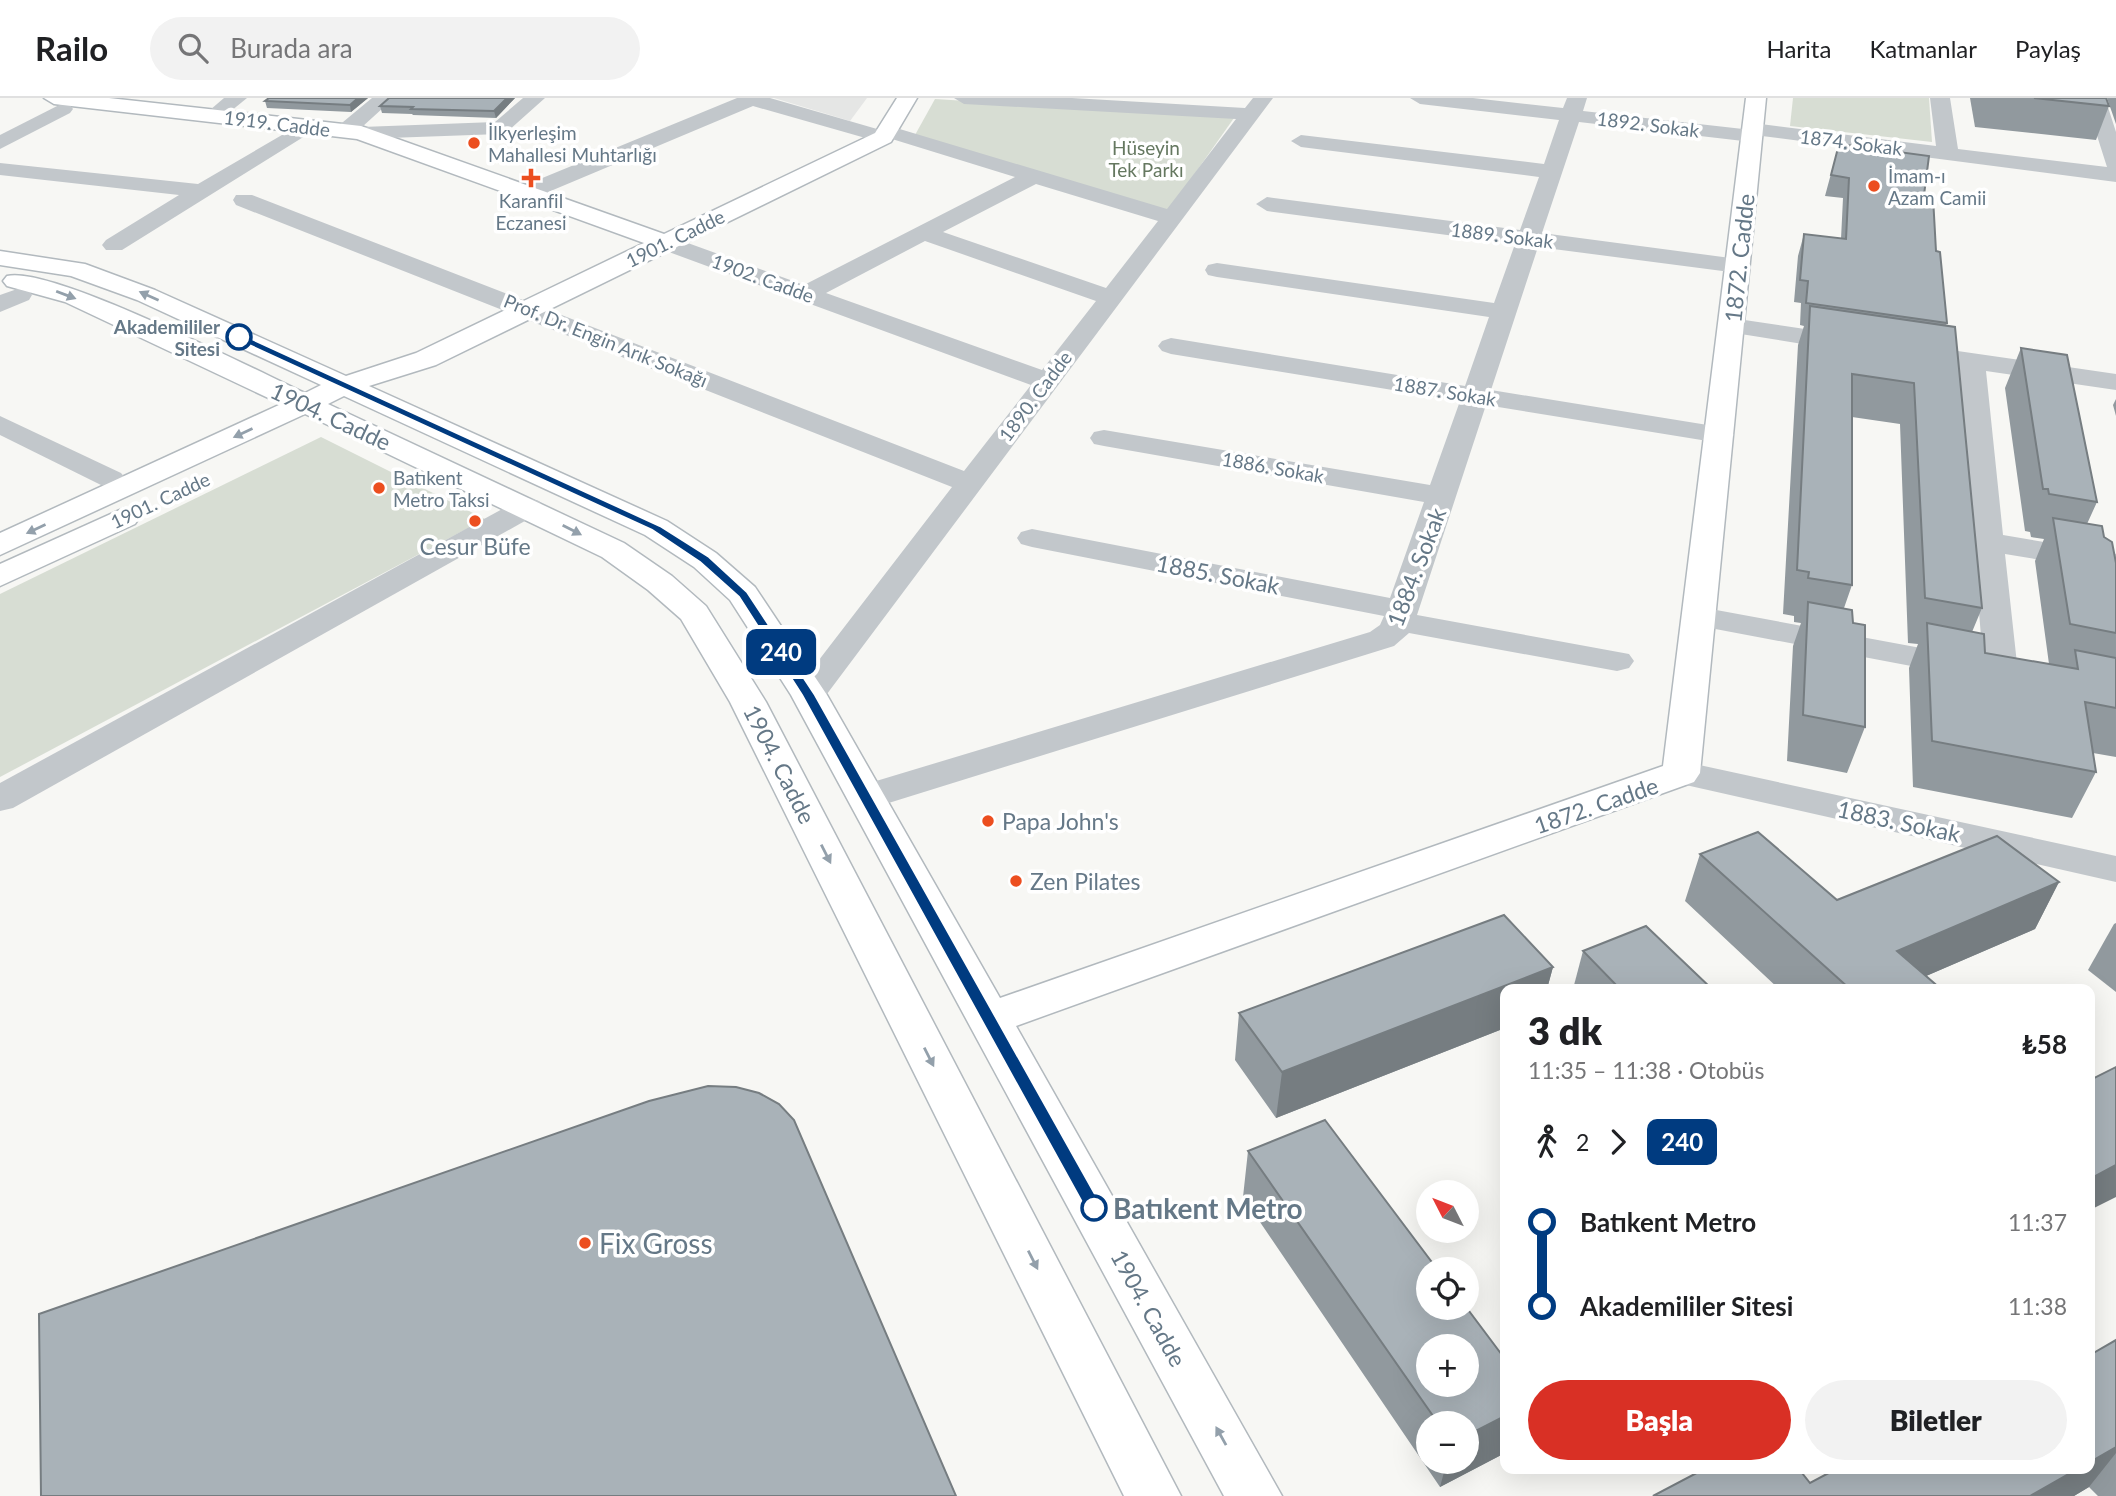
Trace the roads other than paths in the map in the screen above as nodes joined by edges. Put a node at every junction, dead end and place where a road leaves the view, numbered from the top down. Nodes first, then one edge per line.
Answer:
1 (237, 98) edge
2 (384, 98) edge
3 (535, 98) edge
4 (907, 98) edge
5 (964, 98) edge
6 (1420, 98) edge
7 (1940, 98) edge
8 (2095, 98) edge
9 (70, 101) edge
10 (1257, 106) edge
11 (1574, 107) edge
12 (213, 116) junction
13 (1754, 121) edge
14 (306, 127) junction
15 (353, 132) junction
16 (885, 134) junction
17 (1301, 142) dead end
18 (0, 143) edge
19 (1948, 154) junction
20 (2116, 165) edge
21 (0, 169) edge
22 (1552, 172) junction
23 (2116, 175) edge
24 (1034, 176) junction
25 (201, 191) junction
26 (526, 192) junction
27 (244, 200) dead end
28 (1267, 204) dead end
29 (1172, 218) junction
30 (923, 233) junction
31 (1530, 238) junction
32 (666, 243) junction
33 (114, 245) dead end
34 (0, 258) edge
35 (1738, 266) junction
36 (1217, 270) dead end
37 (7, 293) edge
38 (805, 294) junction
39 (1110, 298) junction
40 (529, 310) junction
41 (1504, 312) junction
42 (1731, 326) junction
43 (1171, 346) dead end
44 (1972, 361) junction
45 (1046, 382) junction
46 (2116, 382) edge
47 (1476, 396) junction
48 (339, 401) junction
49 (0, 424) edge
50 (1720, 435) junction
51 (1104, 438) dead end
52 (111, 479) dead end
53 (968, 483) junction
54 (1443, 496) junction
55 (528, 507) junction
56 (1032, 538) dead end
57 (1989, 542) junction
58 (0, 545) edge
59 (2116, 564) edge
60 (0, 576) edge
61 (1402, 616) junction
62 (1700, 617) junction
63 (1617, 661) dead end
64 (809, 695) junction
65 (1681, 773) junction
66 (866, 797) junction
67 (0, 799) edge
68 (2116, 869) edge
69 (989, 1019) junction
70 (1153, 1496) edge
71 (1254, 1496) edge

1 - 12 street
2 - 15 street
3 - 15 street, 1919. Cadde
4 - 16 street
5 - 10 street
6 - 11 street, 1892. Sokak
7 - 19 street
8 - 20 street
9 - 12 street, 1919. Cadde
9 - 18 street
10 - 29 street, 1890. Cadde
11 - 13 street, 1892. Sokak
11 - 22 street, 1884. Sokak
12 - 14 street, 1919. Cadde
13 - 19 street, 1874. Sokak
13 - 35 street, 1872. Cadde
14 - 15 street, 1919. Cadde
14 - 25 street
15 - 26 street, 1902. Cadde
16 - 24 street
16 - 26 street
16 - 32 street, 1901. Cadde
17 - 22 street
19 - 23 street, 1874. Sokak
21 - 25 street
22 - 31 street, 1884. Sokak
24 - 29 street
24 - 30 street
25 - 33 street
26 - 32 street, 1902. Cadde
27 - 40 street, Prof. Dr. Engin Arık Sokağı
28 - 31 street, 1889. Sokak
29 - 39 street, 1890. Cadde
30 - 38 street
30 - 39 street
31 - 35 street, 1889. Sokak
31 - 41 street, 1884. Sokak
32 - 38 street, 1902. Cadde
32 - 40 street, 1901. Cadde
48 -> 34 street, 1904. Cadde
35 - 42 street, 1872. Cadde
36 - 41 street
37 -> 48 street, 1904. Cadde
38 - 45 street, 1902. Cadde
39 - 45 street, 1890. Cadde
40 - 48 street, 1901. Cadde
40 - 53 street, Prof. Dr. Engin Arık Sokağı
41 - 47 street, 1884. Sokak
42 - 44 street
42 - 50 street, 1872. Cadde
43 - 47 street, 1887. Sokak
44 - 46 street
44 - 57 street
45 - 53 street, 1890. Cadde
47 - 50 street, 1887. Sokak
47 - 54 street, 1884. Sokak
48 - 55 street, 1904. Cadde
48 -> 58 street, 1901. Cadde
48 - 60 street, 1901. Cadde
48 - 64 street, 1904. Cadde
49 - 52 street
50 - 62 street, 1872. Cadde
51 - 54 street, 1886. Sokak
53 - 64 street, 1890. Cadde
54 - 61 street, 1884. Sokak
55 - 67 street
55 -> 70 street, 1904. Cadde
56 - 61 street, 1885. Sokak
57 - 59 street
57 - 62 street
61 - 63 street, 1885. Sokak
61 - 66 street, 1884. Sokak
62 - 65 street, 1872. Cadde
64 - 66 street, 1904. Cadde
65 - 68 street, 1883. Sokak
65 - 69 street, 1872. Cadde
66 - 69 street, 1904. Cadde
71 -> 69 street, 1904. Cadde

